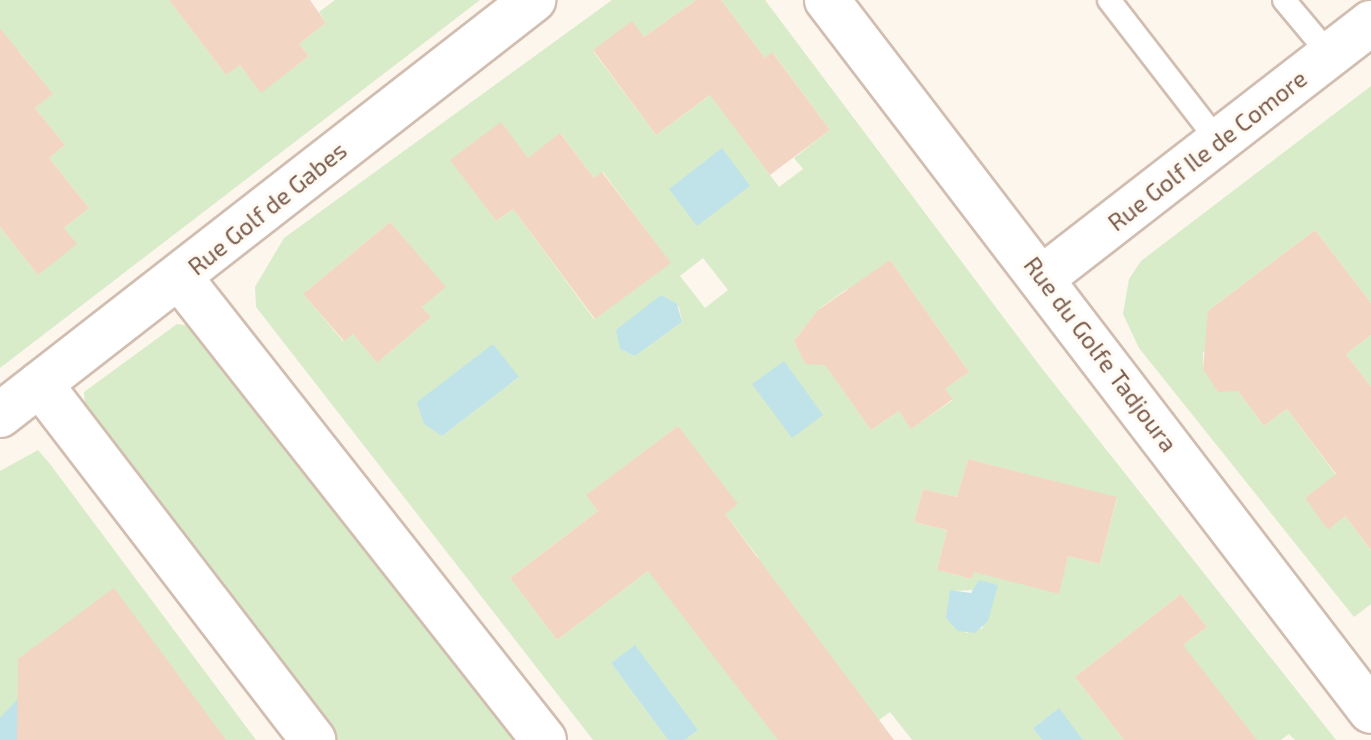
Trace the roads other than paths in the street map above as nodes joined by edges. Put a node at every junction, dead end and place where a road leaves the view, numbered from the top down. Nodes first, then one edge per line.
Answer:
1 (533, 0) edge
2 (827, 0) edge
3 (1109, 0) edge
4 (1284, 0) edge
5 (1371, 23) edge
6 (1330, 55) junction
7 (1218, 141) junction
8 (180, 278) junction
9 (1042, 278) junction
10 (40, 384) junction
11 (0, 415) edge
12 (1371, 711) edge
13 (313, 740) edge
14 (544, 740) edge

1 - 8 street, Rue Golf de Gabes
2 - 9 street, Rue du Golfe Tadjoura
3 - 7 lane
4 - 6 lane
5 - 6 street, Rue Golf Ile de Comore
6 - 7 street, Rue Golf Ile de Comore
7 - 9 street, Rue Golf Ile de Comore
8 - 10 street, Rue Golf de Gabes
8 - 14 street
9 - 12 street, Rue du Golfe Tadjoura
10 - 11 street, Rue Golf de Gabes
10 - 13 street

